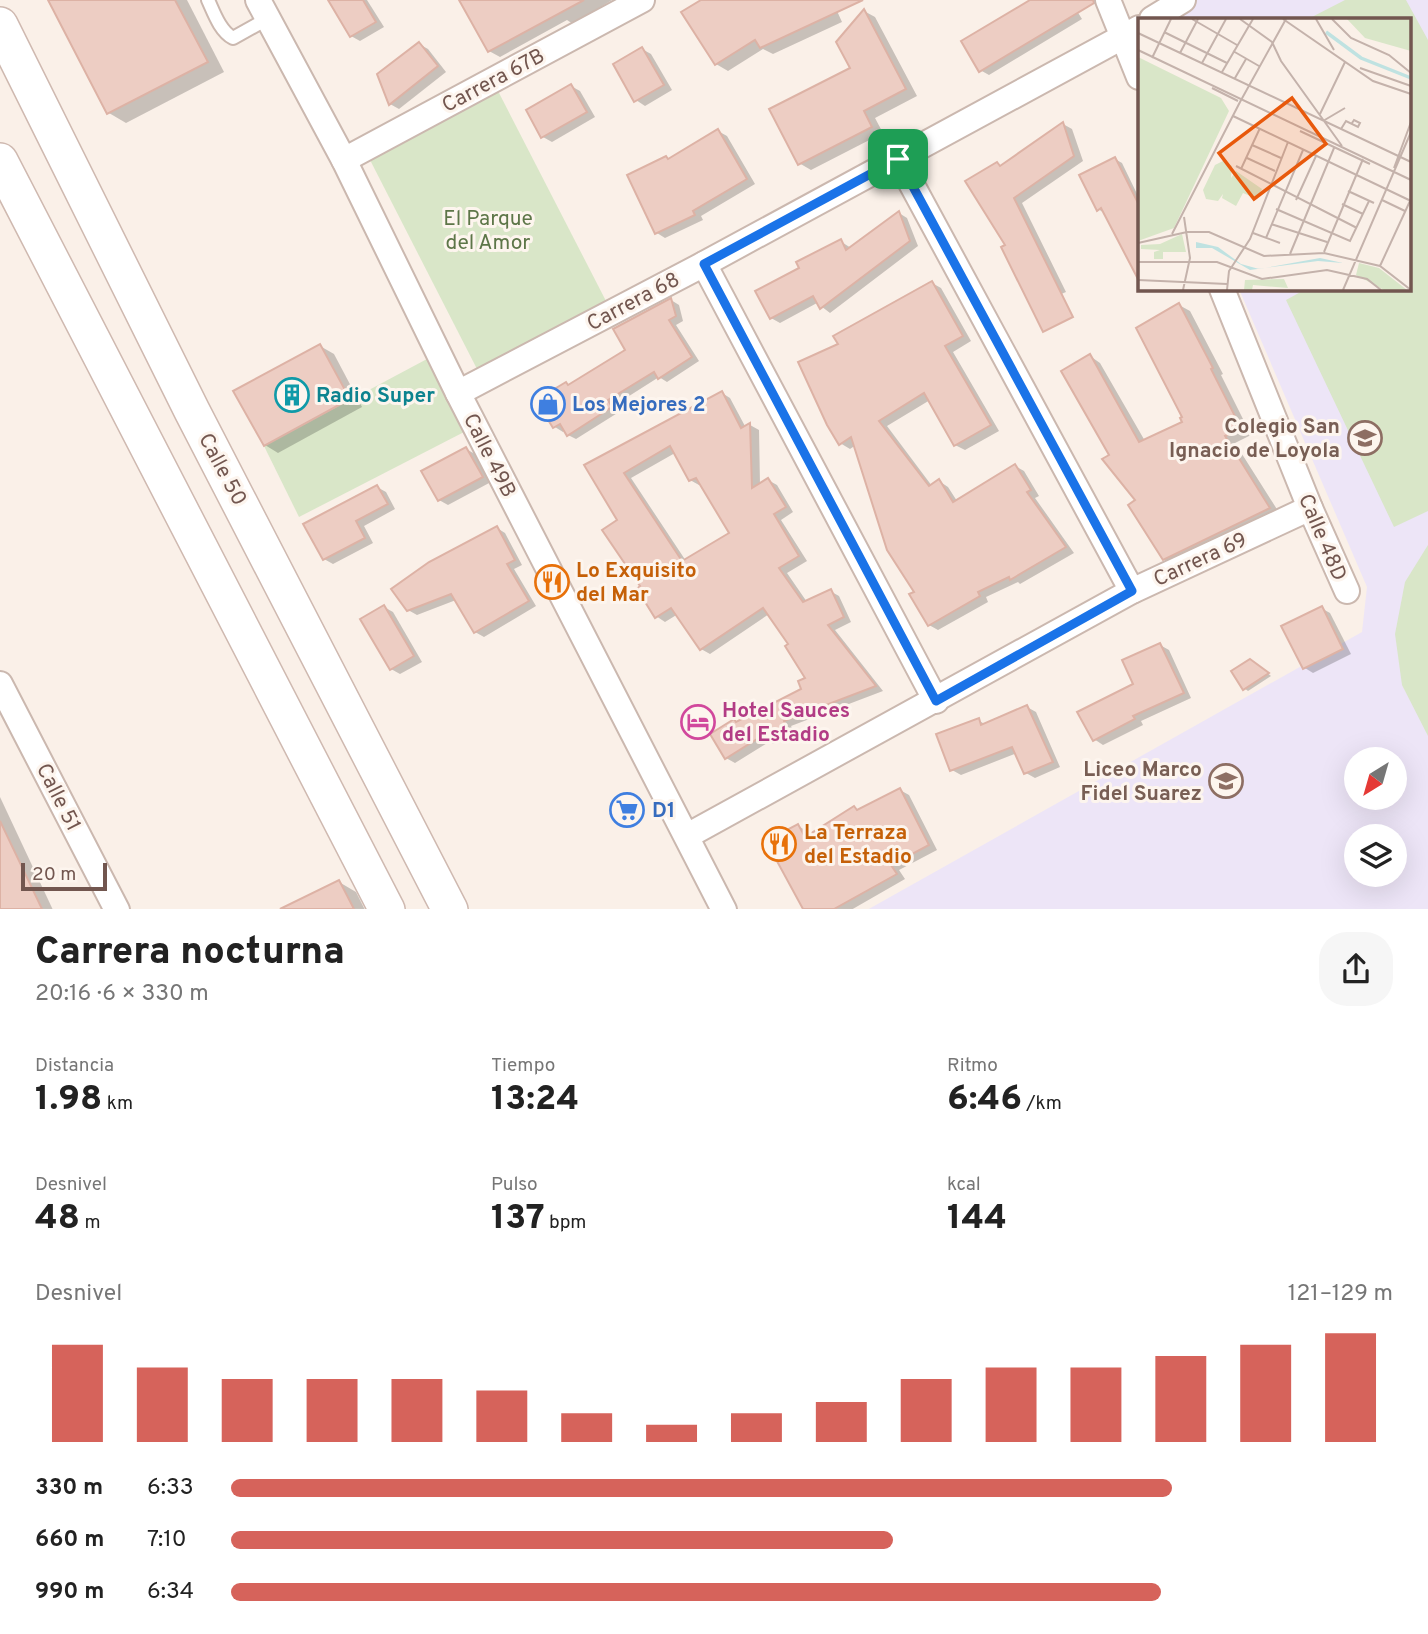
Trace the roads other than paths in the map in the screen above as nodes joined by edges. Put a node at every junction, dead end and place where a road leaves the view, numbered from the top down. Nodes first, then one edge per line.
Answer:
1 (208, 0) edge
2 (642, 0) edge
3 (1108, 0) edge
4 (1182, 0) edge
5 (263, 9) edge
6 (1154, 18) edge
7 (0, 26) edge
8 (1132, 32) edge
9 (1138, 71) edge
10 (898, 159) junction
11 (344, 160) junction
12 (0, 161) edge
13 (704, 264) junction
14 (1222, 290) edge
15 (458, 393) junction
16 (1310, 508) junction
17 (1132, 591) junction
18 (1347, 591) dead end
19 (0, 684) edge
20 (936, 701) junction
21 (687, 836) junction
22 (117, 909) edge
23 (387, 909) edge
24 (450, 909) edge
25 (724, 909) edge

1 - 5 lane
2 - 11 street, Carrera 67B
3 - 8 street
4 - 6 street
5 - 11 street, Calle 49B
7 - 24 main road, Calle 50
8 - 9 street
8 - 10 street, Carrera 68
10 - 13 street, Carrera 68
10 - 17 street
11 - 15 street, Calle 49B
12 - 23 main road
13 - 15 street, Carrera 68
13 - 20 street
14 - 16 street, Calle 48D
15 - 21 street, Calle 49B
16 - 17 street, Carrera 69
16 - 18 street, Calle 48D
17 - 20 street, Carrera 69
19 - 22 street, Calle 51
20 - 21 street, Carrera 69
21 - 25 street, Calle 49B

